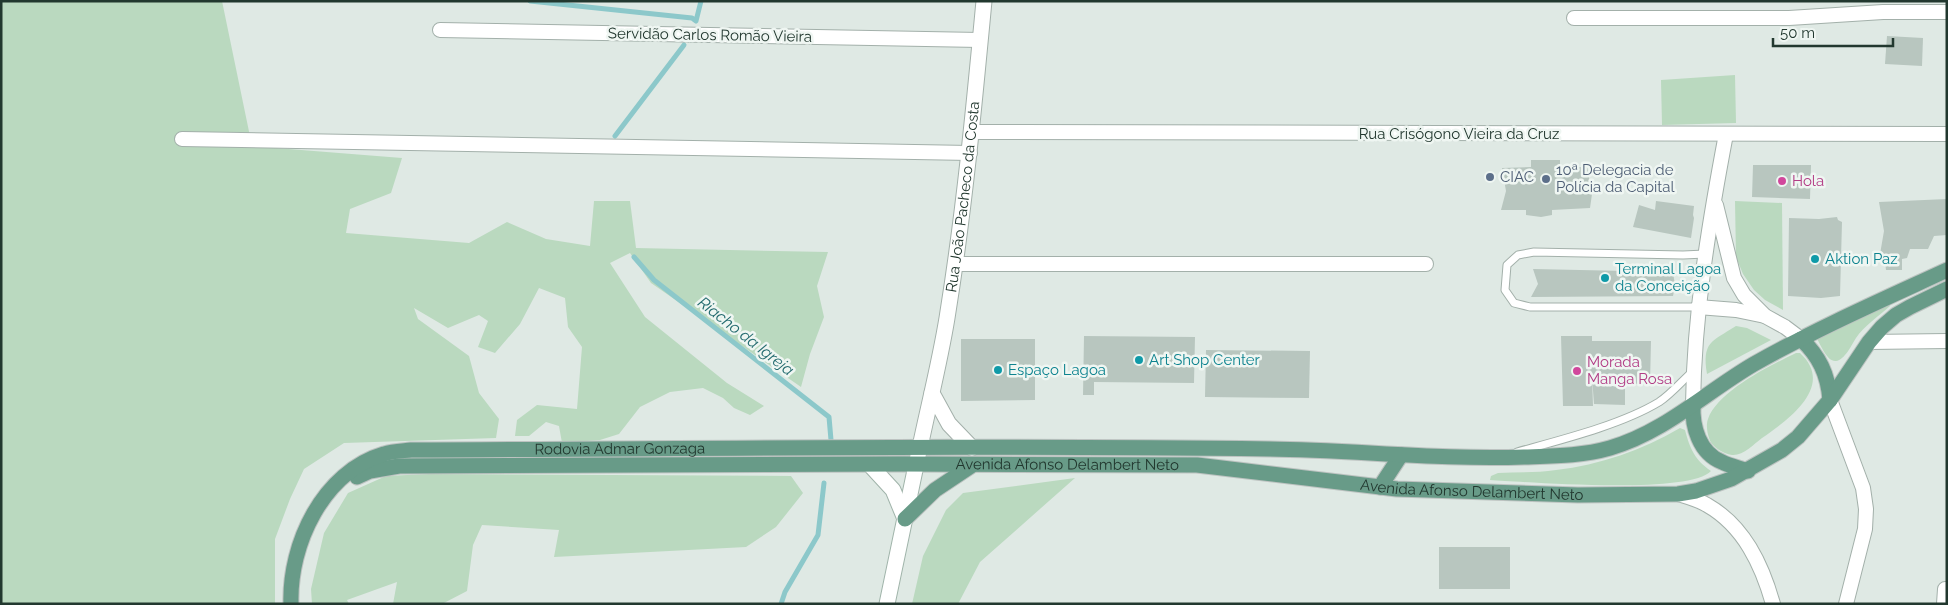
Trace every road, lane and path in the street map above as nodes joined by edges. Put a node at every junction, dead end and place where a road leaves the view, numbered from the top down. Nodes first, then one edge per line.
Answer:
1 (984, 1) edge
2 (1947, 12) edge
3 (1574, 18) dead end
4 (440, 30) dead end
5 (980, 40) junction
6 (972, 132) junction
7 (1726, 134) junction
8 (1947, 134) edge
9 (182, 139) dead end
10 (970, 153) junction
11 (1714, 200) junction
12 (1705, 254) junction
13 (956, 264) junction
14 (1426, 264) dead end
15 (1947, 270) edge
16 (1947, 289) edge
17 (1698, 307) junction
18 (1765, 316) junction
19 (1801, 339) junction
20 (1869, 342) junction
21 (1947, 342) edge
22 (1693, 370) junction
23 (932, 393) junction
24 (1830, 400) junction
25 (1692, 405) junction
26 (920, 448) junction
27 (972, 448) junction
28 (1402, 455) junction
29 (1493, 458) junction
30 (870, 465) junction
31 (917, 465) junction
32 (972, 465) junction
33 (1748, 471) junction
34 (1380, 487) junction
35 (331, 490) junction
36 (1678, 494) junction
37 (905, 519) junction
38 (1946, 589) edge
39 (291, 604) edge
40 (887, 604) edge
41 (1773, 604) edge
42 (1846, 604) edge
43 (1944, 604) edge

1 - 5 street, Rua João Pacheco da Costa
2 - 3 street
4 - 5 street, Servidão Carlos Romão Vieira
5 - 6 street, Rua João Pacheco da Costa
6 - 7 street, Rua Crisógono Vieira da Cruz
6 - 10 street, Rua João Pacheco da Costa
7 - 8 street, Rua Crisógono Vieira da Cruz
7 - 11 street
9 - 10 street
10 - 13 street, Rua João Pacheco da Costa
11 - 12 street
11 - 18 street
12 - 17 street
12 - 17 lane
13 - 14 street
13 - 23 street, Rua João Pacheco da Costa
15 - 19 main road, Avenida Afonso Delambert Neto
16 - 20 main road, Avenida Afonso Delambert Neto
17 - 18 street
17 - 22 street
18 - 19 street
19 - 24 main road
19 - 25 main road, Avenida Afonso Delambert Neto
20 - 21 street
20 - 24 main road, Avenida Afonso Delambert Neto
22 - 25 street
22 - 29 lane
23 - 26 street, Rua João Pacheco da Costa
23 - 27 street
24 - 33 main road, Avenida Afonso Delambert Neto
24 - 42 street
25 - 29 main road, Avenida Afonso Delambert Neto
25 - 33 main road
26 - 27 main road, Avenida Afonso Delambert Neto
26 - 31 street, Rua João Pacheco da Costa
26 - 35 main road, Rodovia Admar Gonzaga
27 - 28 main road, Avenida Afonso Delambert Neto
28 - 29 main road, Avenida Afonso Delambert Neto
28 - 34 main road
30 - 31 main road, Rodovia Admar Gonzaga
30 - 35 main road, Rodovia Admar Gonzaga
30 - 37 street
31 - 32 main road, Avenida Afonso Delambert Neto
31 - 37 street, Rua João Pacheco da Costa
32 - 34 main road, Avenida Afonso Delambert Neto
32 - 37 main road
33 - 36 main road, Avenida Afonso Delambert Neto
34 - 36 main road, Avenida Afonso Delambert Neto
35 - 39 main road, Rodovia Admar Gonzaga
36 - 41 street
37 - 40 street, Rua João Pacheco da Costa
38 - 43 street

